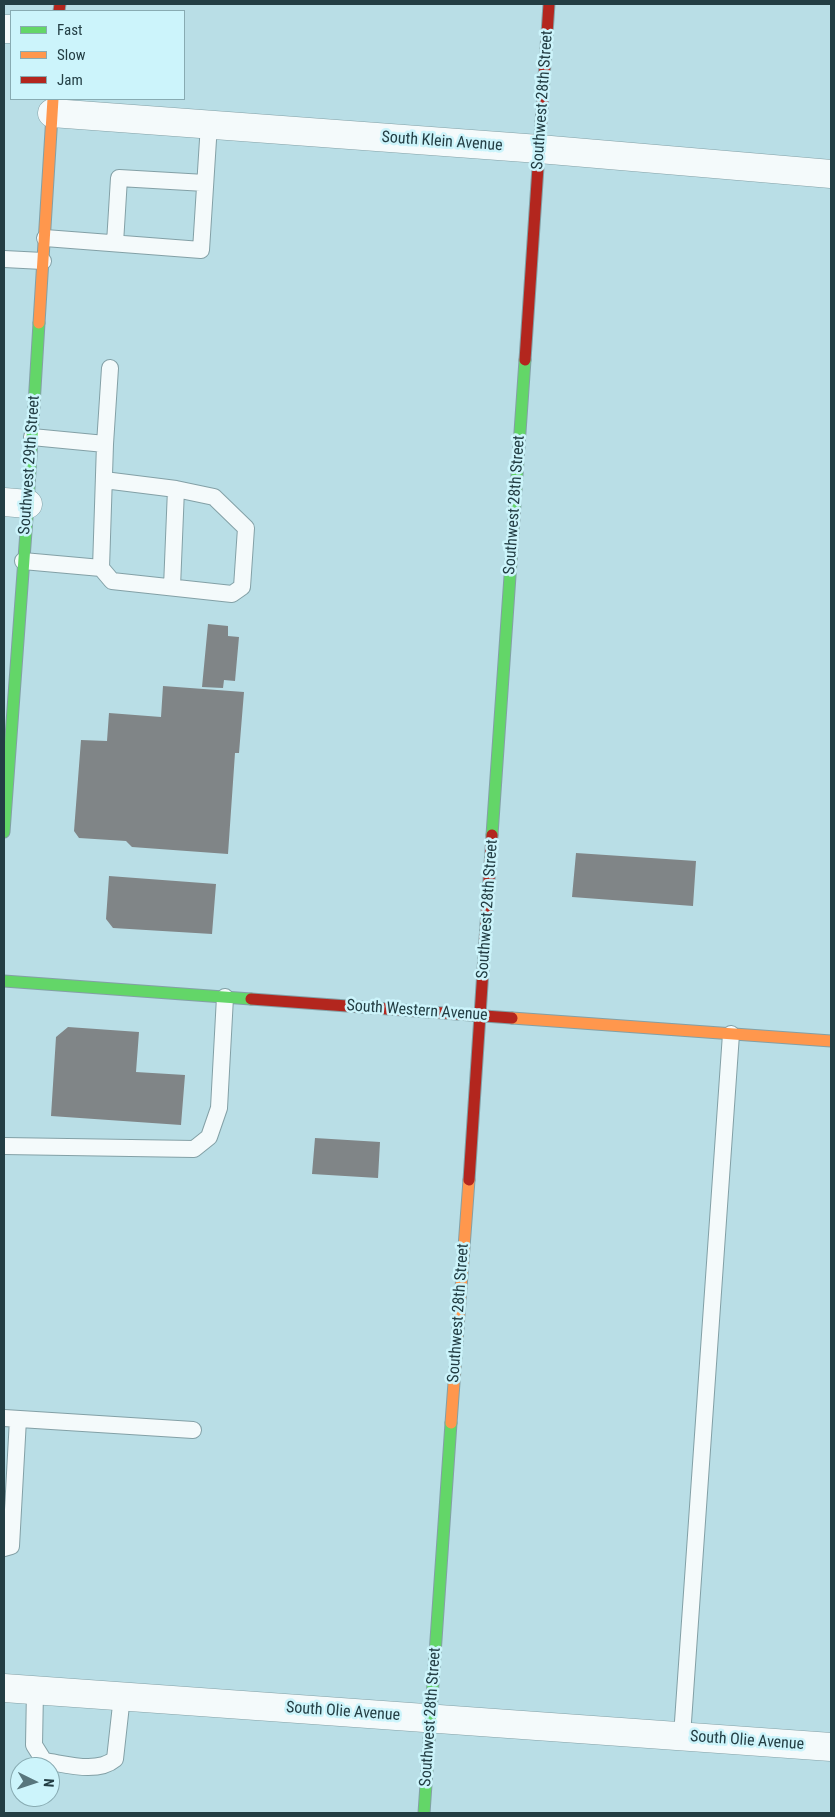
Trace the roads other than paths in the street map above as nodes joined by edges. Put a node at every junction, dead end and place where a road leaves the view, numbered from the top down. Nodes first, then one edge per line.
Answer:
1 (549, 4) edge
2 (53, 106) edge
3 (209, 124) junction
4 (540, 149) junction
5 (831, 174) edge
6 (205, 183) junction
7 (44, 238) junction
8 (115, 243) junction
9 (4, 258) edge
10 (43, 261) junction
11 (110, 368) dead end
12 (32, 437) junction
13 (105, 444) junction
14 (104, 480) junction
15 (176, 489) junction
16 (16, 503) edge
17 (23, 561) junction
18 (101, 568) junction
19 (172, 587) junction
20 (11, 627) edge
21 (7, 743) edge
22 (4, 832) edge
23 (4, 980) edge
24 (225, 997) junction
25 (480, 1016) junction
26 (731, 1034) junction
27 (831, 1041) edge
28 (4, 1146) edge
29 (11, 1418) edge
30 (193, 1430) dead end
31 (4, 1548) edge
32 (4, 1688) edge
33 (35, 1690) junction
34 (122, 1696) junction
35 (431, 1719) junction
36 (682, 1736) junction
37 (831, 1747) edge
38 (424, 1813) edge

1 - 4 street, Southwest 28th Street
2 - 3 street, South Klein Avenue
2 - 7 street, Southwest 29th Street
3 - 4 street, South Klein Avenue
3 - 6 lane
4 - 5 street, South Klein Avenue
4 - 25 street, Southwest 28th Street
6 - 8 lane
6 - 8 lane
7 - 8 lane
7 - 10 street, Southwest 29th Street
9 - 10 lane
10 - 12 street, Southwest 29th Street
11 - 13 lane
12 - 13 lane
12 - 16 street, Southwest 29th Street
13 - 14 lane
14 - 15 lane
14 - 18 lane
15 - 19 lane
15 - 19 lane
16 - 17 street, Southwest 29th Street
17 - 18 lane
17 - 20 street, Southwest 29th Street
18 - 19 lane
20 - 21 street, Southwest 29th Street
21 - 22 street, Southwest 29th Street
23 - 24 street, South Western Avenue
24 - 25 street, South Western Avenue
24 - 28 lane
25 - 26 street, South Western Avenue
25 - 35 street, Southwest 28th Street
26 - 27 street, South Western Avenue
26 - 36 lane
29 - 30 lane
29 - 31 lane
32 - 33 street, South Olie Avenue
33 - 34 street, South Olie Avenue
33 - 34 lane
34 - 35 street, South Olie Avenue
35 - 36 street, South Olie Avenue
35 - 38 street, Southwest 28th Street
36 - 37 street, South Olie Avenue

